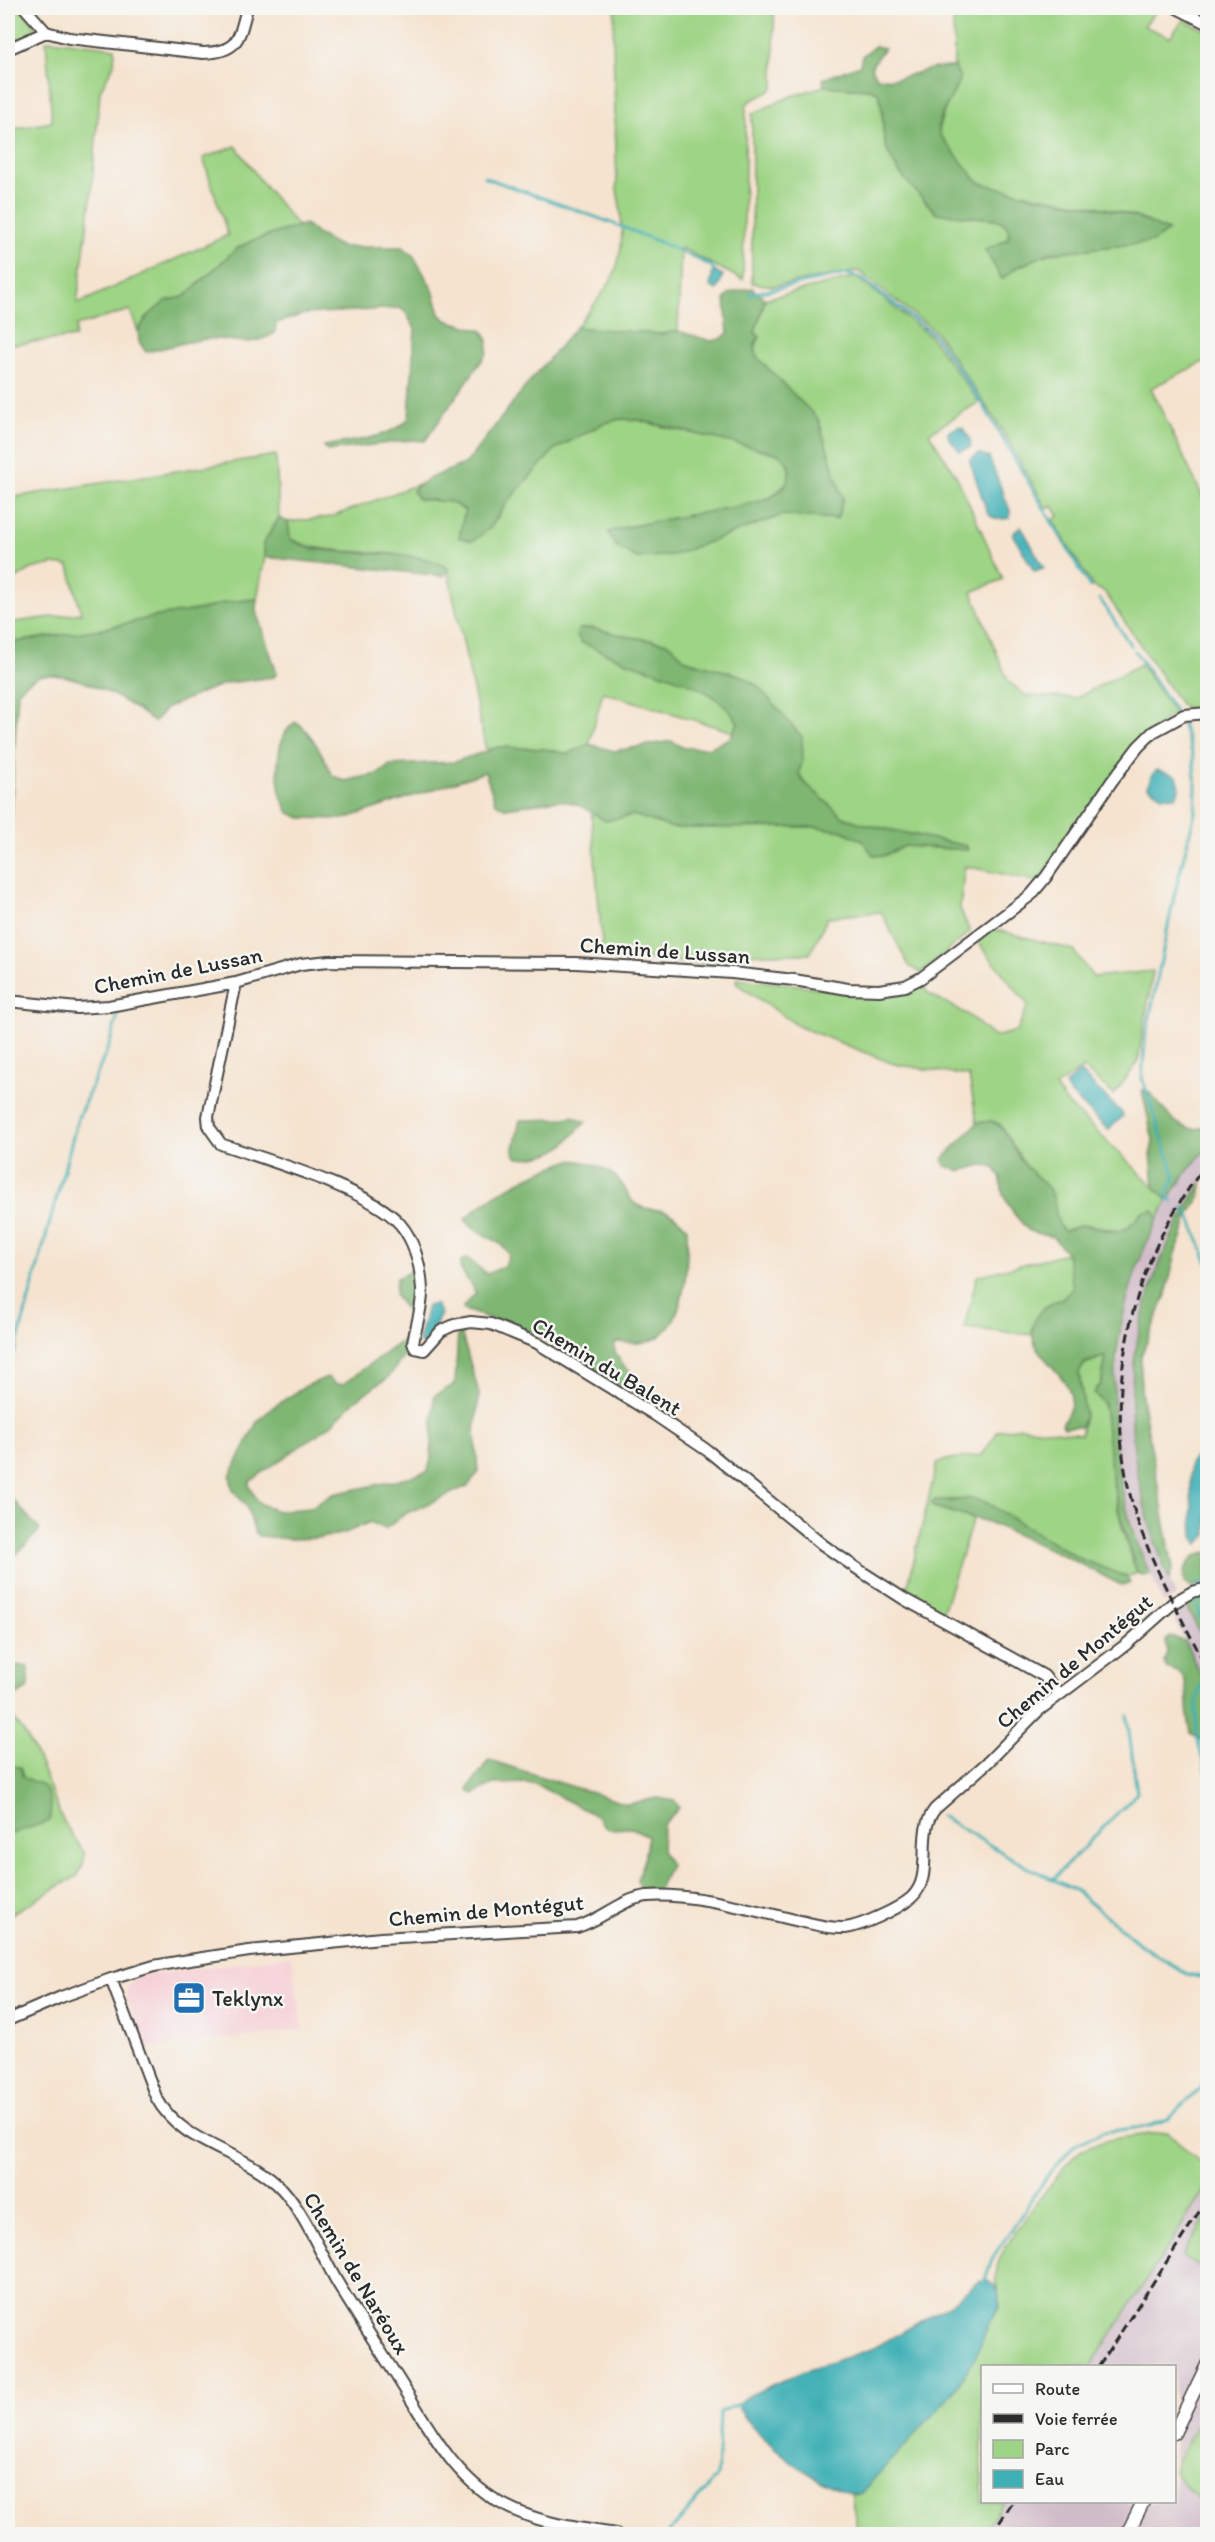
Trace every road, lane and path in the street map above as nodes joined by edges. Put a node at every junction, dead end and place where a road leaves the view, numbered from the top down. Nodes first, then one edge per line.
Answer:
1 (25, 8) edge
2 (247, 8) edge
3 (1177, 8) edge
4 (1208, 24) edge
5 (46, 32) junction
6 (8, 49) edge
7 (1208, 713) edge
8 (236, 983) junction
9 (8, 1001) edge
10 (1208, 1588) edge
11 (1059, 1694) junction
12 (111, 1979) junction
13 (8, 2020) edge
14 (1208, 2363) edge
15 (1176, 2429) edge
16 (1143, 2503) edge
17 (616, 2535) edge
18 (1127, 2535) edge

1 - 5 street
2 - 5 street
3 - 4 street
5 - 6 street
7 - 8 street, Chemin de Lussan
8 - 9 street, Chemin de Lussan
8 - 11 street, Chemin du Balent
10 - 11 street, Chemin de Montégut
11 - 12 street, Chemin de Montégut
12 - 13 street, Chemin de Montégut
12 - 17 street, Chemin de Naréoux
14 - 15 main road
16 - 18 main road

